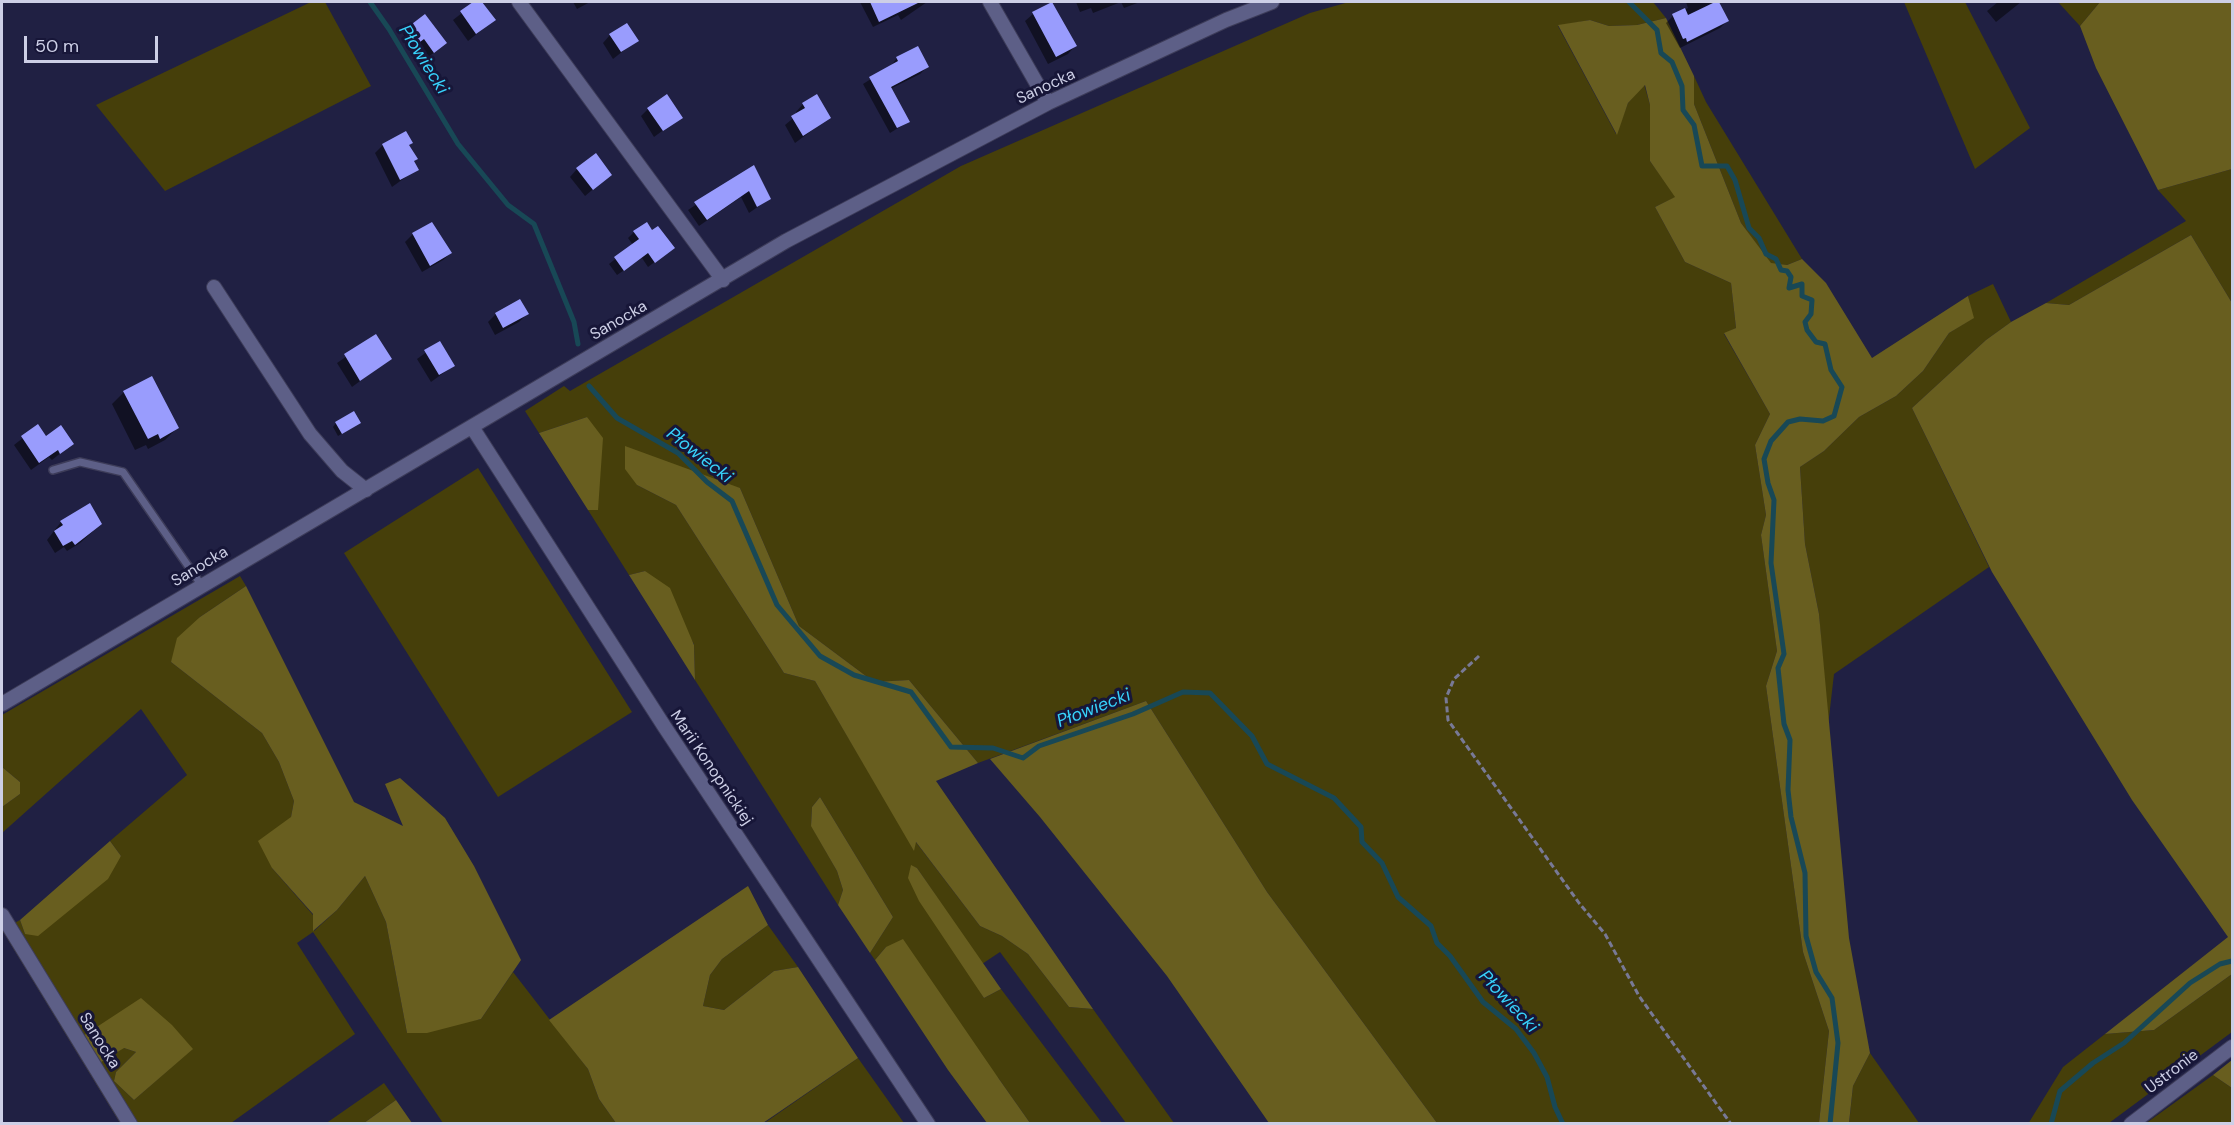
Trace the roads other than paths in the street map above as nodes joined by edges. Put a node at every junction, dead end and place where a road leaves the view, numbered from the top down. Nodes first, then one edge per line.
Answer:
1 (519, 2) edge
2 (990, 2) edge
3 (1272, 2) edge
4 (1048, 103) junction
5 (723, 280) junction
6 (214, 287) dead end
7 (472, 427) junction
8 (53, 470) dead end
9 (366, 490) junction
10 (202, 586) junction
11 (2, 704) edge
12 (2, 915) edge
13 (2232, 1047) edge
14 (130, 1124) edge
15 (928, 1124) edge
16 (2131, 1124) edge

1 - 5 street
2 - 4 street
3 - 4 street, Sanocka
4 - 5 street, Sanocka
5 - 7 street, Sanocka
6 - 9 street
7 - 9 street, Sanocka
7 - 15 street, Marii Konopnickiej
8 - 10 lane
9 - 10 street, Sanocka
10 - 11 street, Sanocka
12 - 14 street, Sanocka
13 - 16 street, Ustronie

